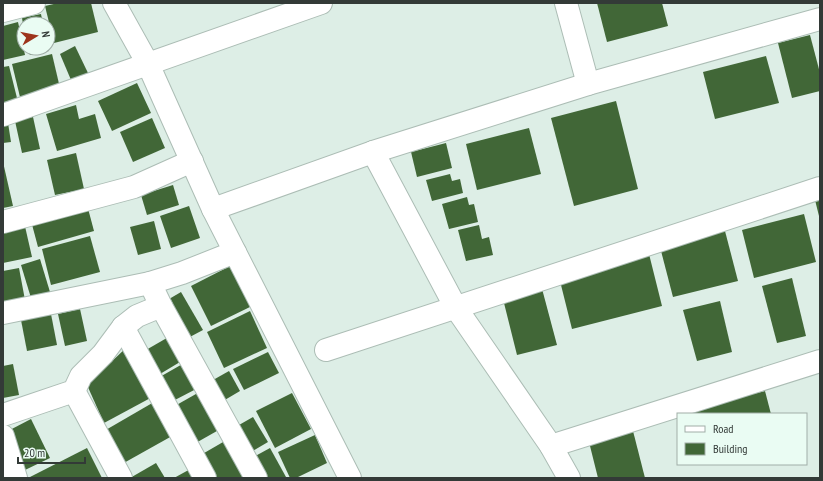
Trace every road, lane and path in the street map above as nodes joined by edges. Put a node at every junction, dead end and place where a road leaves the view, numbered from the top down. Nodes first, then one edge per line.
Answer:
1 (34, 3) edge
2 (114, 3) edge
3 (320, 3) edge
4 (566, 3) edge
5 (3, 11) edge
6 (820, 19) edge
7 (148, 64) junction
8 (588, 84) junction
9 (3, 115) edge
10 (373, 152) junction
11 (192, 161) junction
12 (820, 188) edge
13 (213, 209) junction
14 (3, 222) edge
15 (235, 252) junction
16 (150, 283) junction
17 (161, 306) junction
18 (456, 308) junction
19 (3, 313) edge
20 (123, 327) junction
21 (326, 350) dead end
22 (820, 361) edge
23 (74, 391) junction
24 (3, 415) edge
25 (3, 436) edge
26 (551, 446) junction
27 (11, 474) edge
28 (121, 478) edge
29 (205, 478) edge
30 (256, 478) edge
31 (350, 478) edge
32 (569, 478) edge

1 - 5 street
2 - 7 street
3 - 7 street
4 - 8 street
6 - 8 street
7 - 9 street
7 - 11 street
8 - 10 street
10 - 13 street
10 - 18 street
11 - 13 street
11 - 14 street
12 - 18 street
13 - 15 street
15 - 16 street
15 - 31 street
16 - 17 street
16 - 19 street
17 - 20 street
17 - 30 street
18 - 21 street
18 - 26 street
20 - 23 street
20 - 29 street
22 - 26 street
23 - 24 street
23 - 28 street
25 - 27 street
26 - 32 street

